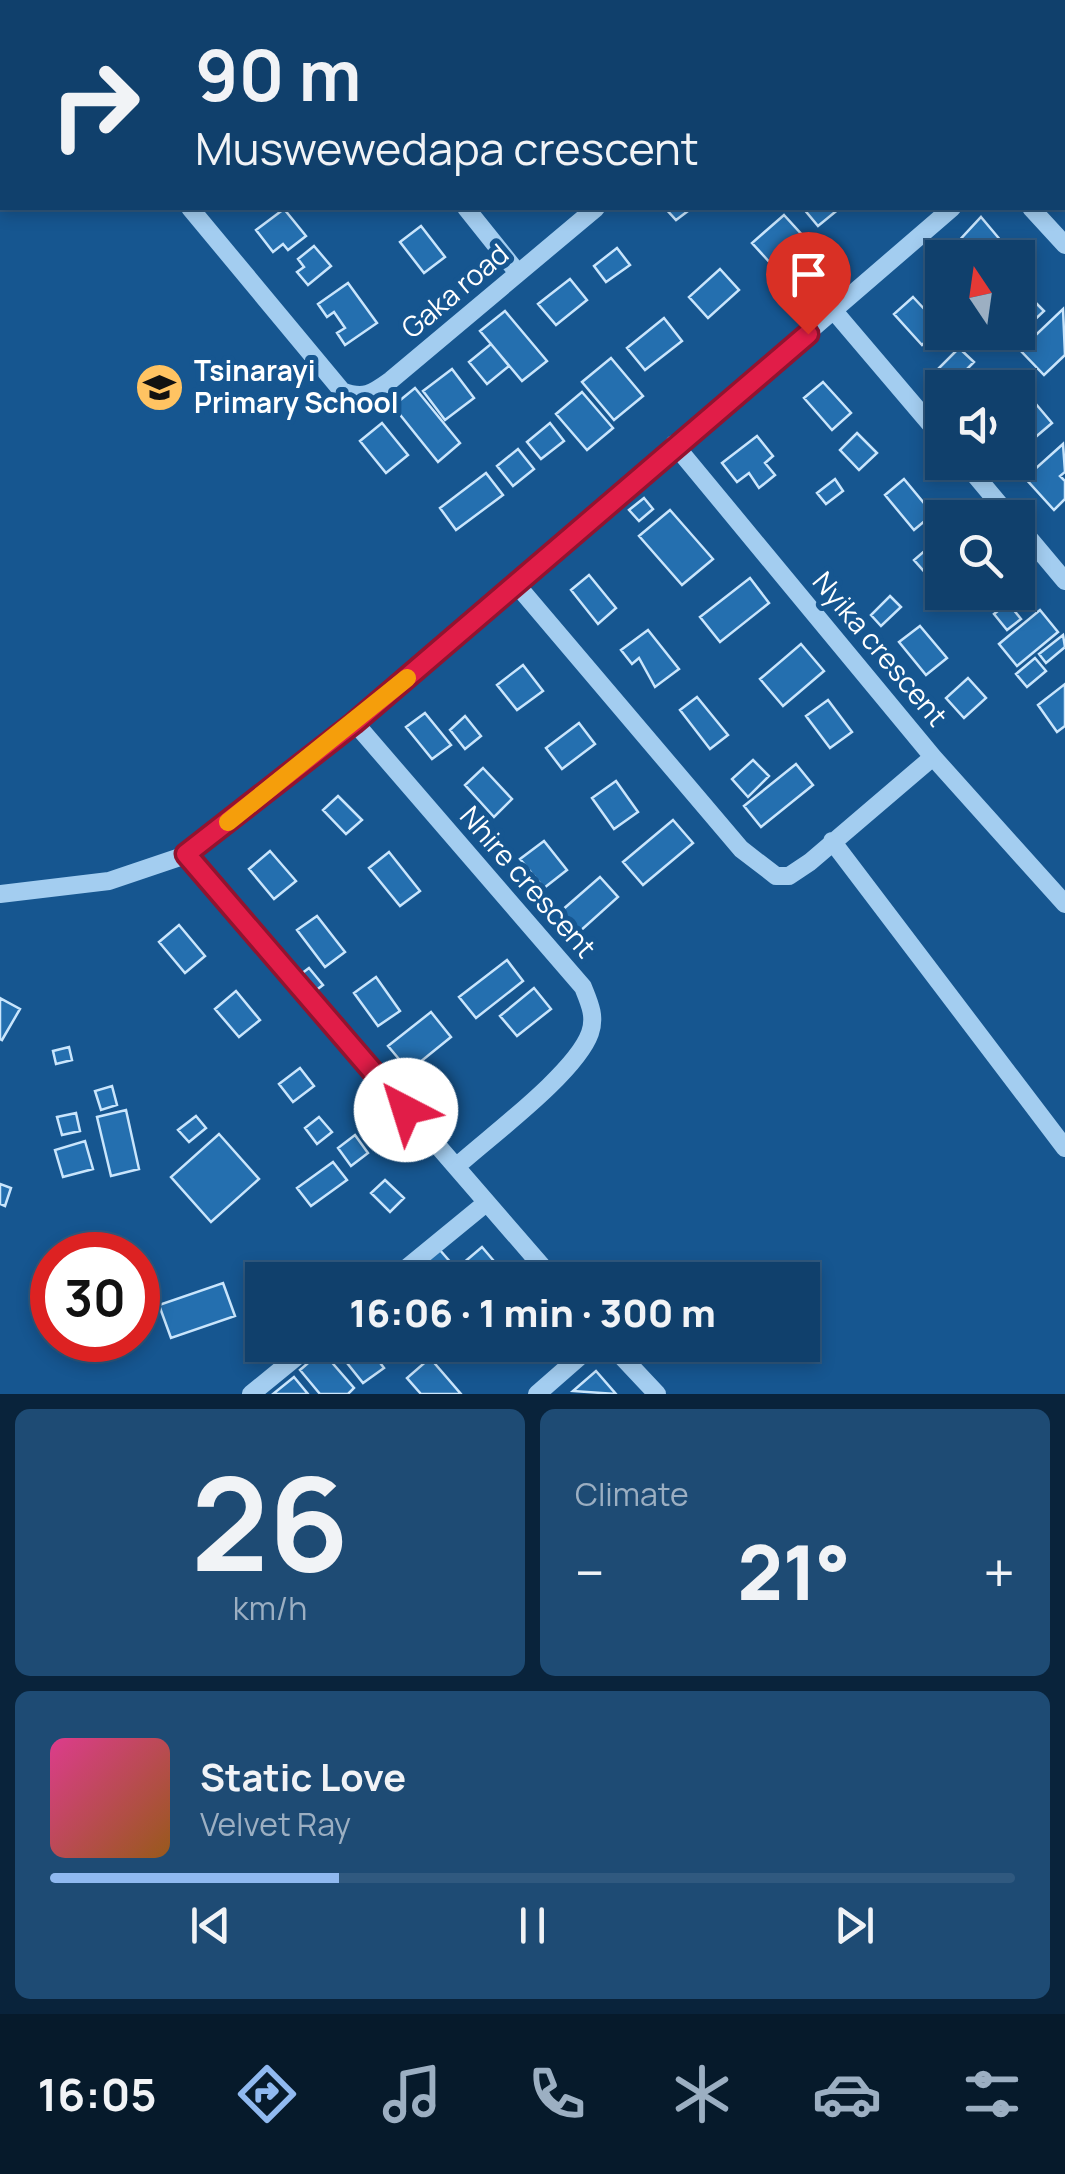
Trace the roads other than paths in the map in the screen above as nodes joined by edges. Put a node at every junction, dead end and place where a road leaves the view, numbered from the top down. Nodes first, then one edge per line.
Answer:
1 (192, 210) edge
2 (468, 210) edge
3 (594, 210) edge
4 (950, 210) edge
5 (1033, 210) edge
6 (1065, 245) edge
7 (518, 274) junction
8 (834, 312) junction
9 (925, 418) edge
10 (674, 444) junction
11 (979, 480) edge
12 (996, 500) edge
13 (1035, 545) edge
14 (1065, 581) edge
15 (516, 584) junction
16 (354, 723) junction
17 (933, 757) junction
18 (832, 840) junction
19 (186, 854) junction
20 (0, 894) edge
21 (1065, 904) edge
22 (1065, 1148) edge
23 (456, 1167) junction
24 (486, 1204) junction
25 (414, 1262) edge
26 (538, 1262) edge
27 (290, 1362) edge
28 (573, 1362) edge
29 (627, 1362) edge
30 (250, 1394) edge
31 (536, 1394) edge
32 (657, 1394) edge

1 - 7 street, Gaka road
2 - 7 street
3 - 7 street, Gaka road
4 - 8 street
5 - 6 street
8 - 9 street
8 - 10 street
10 - 15 street
10 - 17 street, Nyika crescent
11 - 12 street
13 - 14 street
15 - 16 street
15 - 18 street, Nyika crescent
16 - 19 street
16 - 23 street, Nhire crescent
17 - 18 street, Nyika crescent
17 - 21 street
18 - 22 street
19 - 20 street
19 - 23 street
23 - 24 street
24 - 25 street
24 - 26 street
27 - 30 street
28 - 31 street
29 - 32 street

